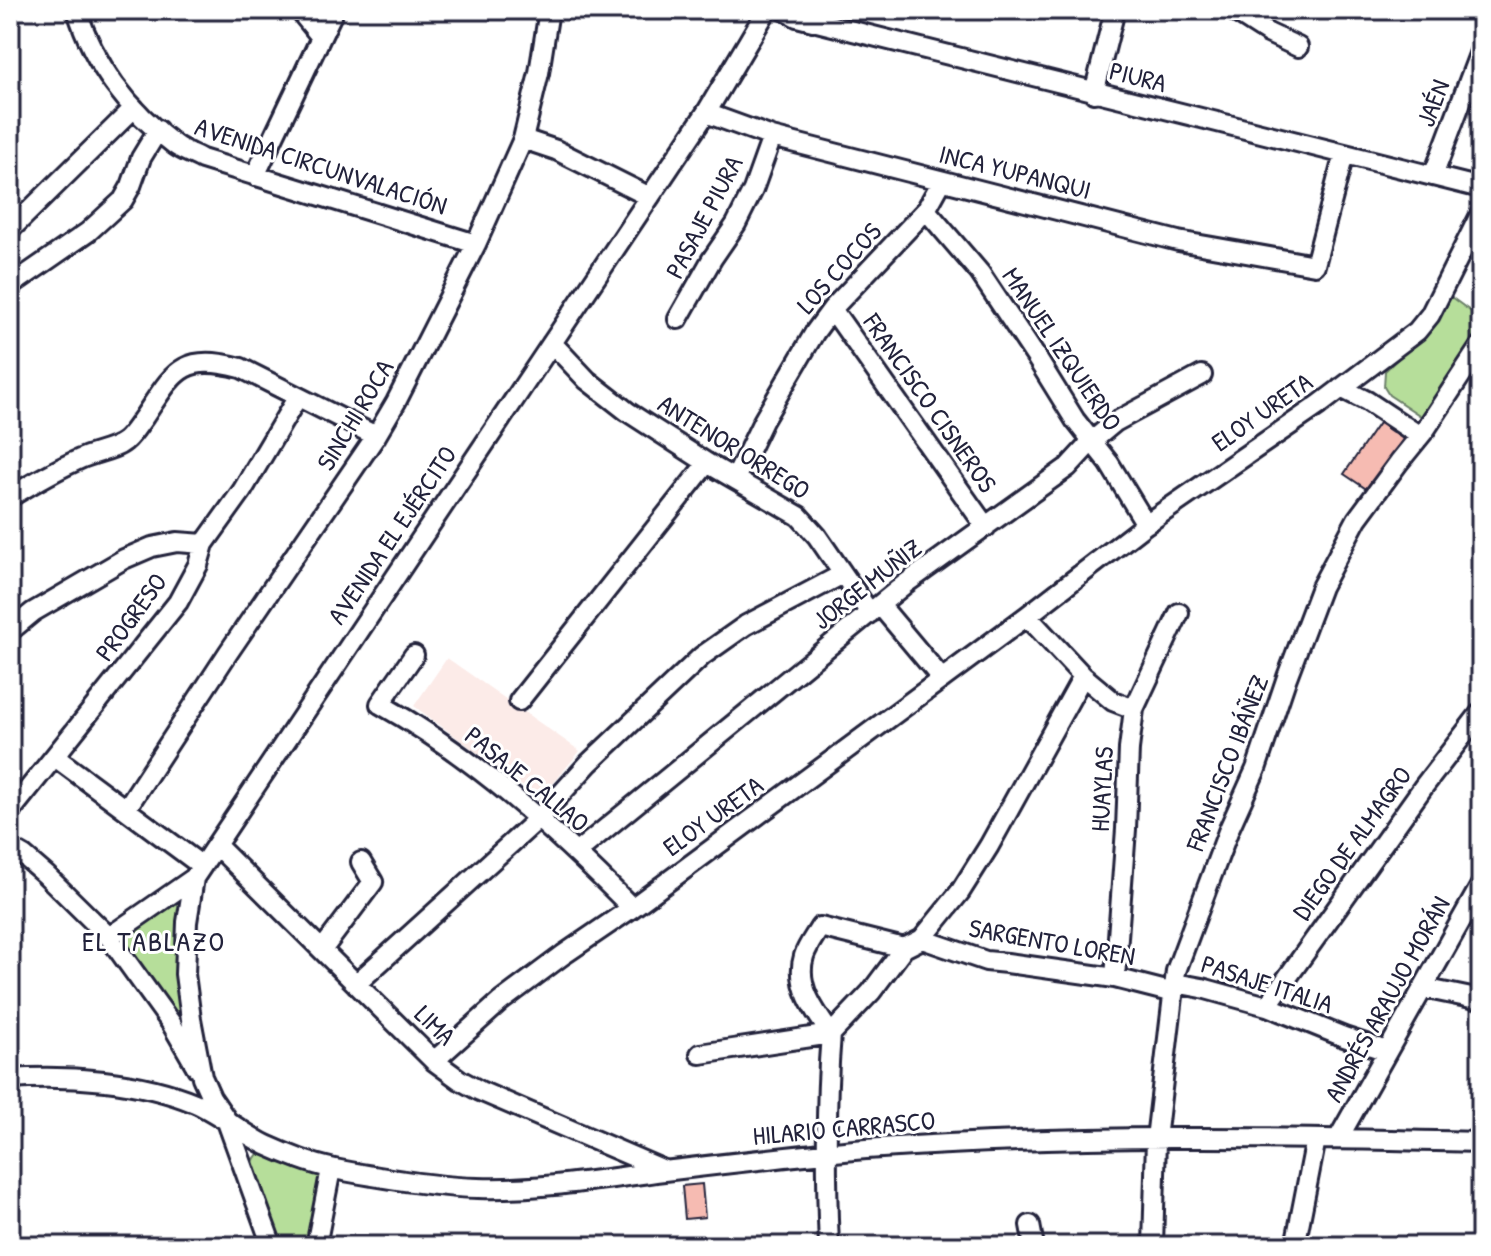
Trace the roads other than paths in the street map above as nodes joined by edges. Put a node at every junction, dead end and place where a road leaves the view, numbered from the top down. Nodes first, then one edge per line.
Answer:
1 (77, 10) edge
2 (299, 10) edge
3 (334, 10) edge
4 (549, 10) edge
5 (767, 10) edge
6 (784, 10) edge
7 (1115, 10) edge
8 (1232, 10) edge
9 (321, 37) junction
10 (1298, 47) dead end
11 (1481, 49) edge
12 (1094, 93) junction
13 (134, 108) junction
14 (706, 113) junction
15 (158, 130) junction
16 (772, 137) junction
17 (523, 139) junction
18 (1344, 154) junction
19 (255, 176) junction
20 (1433, 176) junction
21 (942, 181) junction
22 (1481, 188) edge
23 (650, 197) junction
24 (926, 210) junction
25 (1481, 213) edge
26 (10, 230) edge
27 (476, 244) junction
28 (10, 286) edge
29 (832, 309) junction
30 (678, 319) dead end
31 (552, 343) junction
32 (1481, 345) edge
33 (1202, 375) dead end
34 (1341, 388) junction
35 (297, 398) junction
36 (376, 436) junction
37 (1420, 436) junction
38 (1091, 442) junction
39 (707, 463) junction
40 (735, 479) junction
41 (10, 497) edge
42 (1146, 524) junction
43 (986, 527) junction
44 (204, 544) junction
45 (843, 574) junction
46 (875, 609) junction
47 (1179, 613) dead end
48 (1027, 616) junction
49 (10, 631) edge
50 (414, 655) dead end
51 (1083, 676) junction
52 (942, 679) junction
53 (519, 701) dead end
54 (1134, 709) junction
55 (1481, 712) edge
56 (55, 757) junction
57 (126, 809) junction
58 (10, 812) edge
59 (539, 818) junction
60 (216, 845) junction
61 (10, 848) edge
62 (577, 852) junction
63 (361, 862) dead end
64 (198, 872) junction
65 (1481, 885) edge
66 (632, 908) junction
67 (109, 937) junction
68 (922, 939) junction
69 (904, 948) junction
70 (322, 950) junction
71 (1115, 978) junction
72 (356, 984) junction
73 (1174, 988) junction
74 (1423, 988) junction
75 (1481, 1000) edge
76 (1267, 1006) junction
77 (831, 1034) junction
78 (1387, 1051) junction
79 (700, 1054) dead end
80 (434, 1061) junction
81 (202, 1077) junction
82 (10, 1079) edge
83 (226, 1119) junction
84 (1156, 1139) junction
85 (1316, 1139) junction
86 (1338, 1139) junction
87 (1481, 1142) edge
88 (825, 1153) junction
89 (331, 1169) junction
90 (666, 1171) junction
91 (1030, 1225) dead end
92 (825, 1245) edge
93 (272, 1246) edge
94 (316, 1246) edge
95 (1034, 1246) edge
96 (1153, 1246) edge
97 (1295, 1246) edge

1 - 13 street, AVENIDA CIRCUNVALACIÓN
2 - 9 street
3 - 9 street
4 - 17 street, SINCHI ROCA
5 - 14 street, AVENIDA EL EJÉRCITO
6 - 12 street, PIURA
7 - 12 street
8 - 10 street
9 - 19 street
11 - 20 street, JAÉN
12 - 18 street, PIURA
13 - 15 street, AVENIDA CIRCUNVALACIÓN
13 - 26 street
14 - 16 street, INCA YUPANQUI
14 - 23 street, AVENIDA EL EJÉRCITO
15 - 19 street, AVENIDA CIRCUNVALACIÓN
15 - 28 street
16 - 21 street, INCA YUPANQUI
16 - 30 street, PASAJE PIURA
17 - 23 street
17 - 27 street, SINCHI ROCA
18 - 20 street, PIURA
18 - 21 street, INCA YUPANQUI
19 - 27 street, AVENIDA CIRCUNVALACIÓN
20 - 22 street, PIURA
21 - 24 street, LOS COCOS
23 - 31 street, AVENIDA EL EJÉRCITO
24 - 29 street, LOS COCOS
24 - 38 street, MANUEL IZQUIERDO
25 - 34 street, ELOY URETA
27 - 36 street, SINCHI ROCA
29 - 40 street, LOS COCOS
29 - 43 street, FRANCISCO CISNEROS
31 - 39 street, ANTENOR ORREGO
31 - 60 street, AVENIDA EL EJÉRCITO
32 - 37 street, FRANCISCO IBÁÑEZ
33 - 38 street, JORGE MUÑIZ
34 - 37 street
34 - 42 street, ELOY URETA
35 - 36 street
35 - 41 street
35 - 44 street, PROGRESO
36 - 57 street, SINCHI ROCA
37 - 73 street, FRANCISCO IBÁÑEZ
38 - 42 street, MANUEL IZQUIERDO
38 - 43 street, JORGE MUÑIZ
39 - 40 street, ANTENOR ORREGO
39 - 53 street
40 - 45 street, ANTENOR ORREGO
42 - 48 street, ELOY URETA
43 - 46 street, JORGE MUÑIZ
44 - 49 street
44 - 56 street, PROGRESO
45 - 46 street, ANTENOR ORREGO
45 - 59 street, JORGE MUÑIZ
46 - 52 street, ANTENOR ORREGO
46 - 62 street, JORGE MUÑIZ
47 - 54 street, HUAYLAS
48 - 51 street
48 - 52 street, ELOY URETA
50 - 59 street, PASAJE CALLAO
51 - 54 street
51 - 68 street
52 - 66 street, ELOY URETA
54 - 71 street, HUAYLAS
55 - 76 street, DIEGO DE ALMAGRO
56 - 57 street
56 - 58 street, PROGRESO
57 - 64 street
59 - 62 street, PASAJE CALLAO
59 - 72 street, JORGE MUÑIZ
60 - 64 street, AVENIDA EL EJÉRCITO
60 - 70 street, LIMA
61 - 67 street
62 - 66 street, PASAJE CALLAO
63 - 70 street
64 - 67 street
64 - 81 street, AVENIDA EL EJÉRCITO
65 - 74 street, ANDRÉS ARAUJO MORÁN
66 - 80 street, ELOY URETA
67 - 81 street
68 - 69 street
68 - 71 street, SARGENTO LOREN
69 - 77 street
69 - 77 street
70 - 72 street, LIMA
71 - 73 street, SARGENTO LOREN
72 - 80 street, LIMA
73 - 76 street, PASAJE ITALIA
73 - 84 street, FRANCISCO IBÁÑEZ
74 - 75 street
74 - 78 street, ANDRÉS ARAUJO MORÁN
76 - 78 street, PASAJE ITALIA
77 - 79 street
77 - 88 street
78 - 86 street, ANDRÉS ARAUJO MORÁN
80 - 90 street, LIMA
81 - 83 street, AVENIDA EL EJÉRCITO
82 - 83 street, HILARIO CARRASCO
83 - 89 street, HILARIO CARRASCO
83 - 93 street, AVENIDA EL EJÉRCITO
84 - 85 street, HILARIO CARRASCO
84 - 88 street, HILARIO CARRASCO
84 - 96 street, FRANCISCO IBÁÑEZ
85 - 86 street, HILARIO CARRASCO
85 - 97 street
86 - 87 street, HILARIO CARRASCO
88 - 90 street, HILARIO CARRASCO
88 - 92 street
89 - 90 street, HILARIO CARRASCO
89 - 94 street
91 - 95 street

